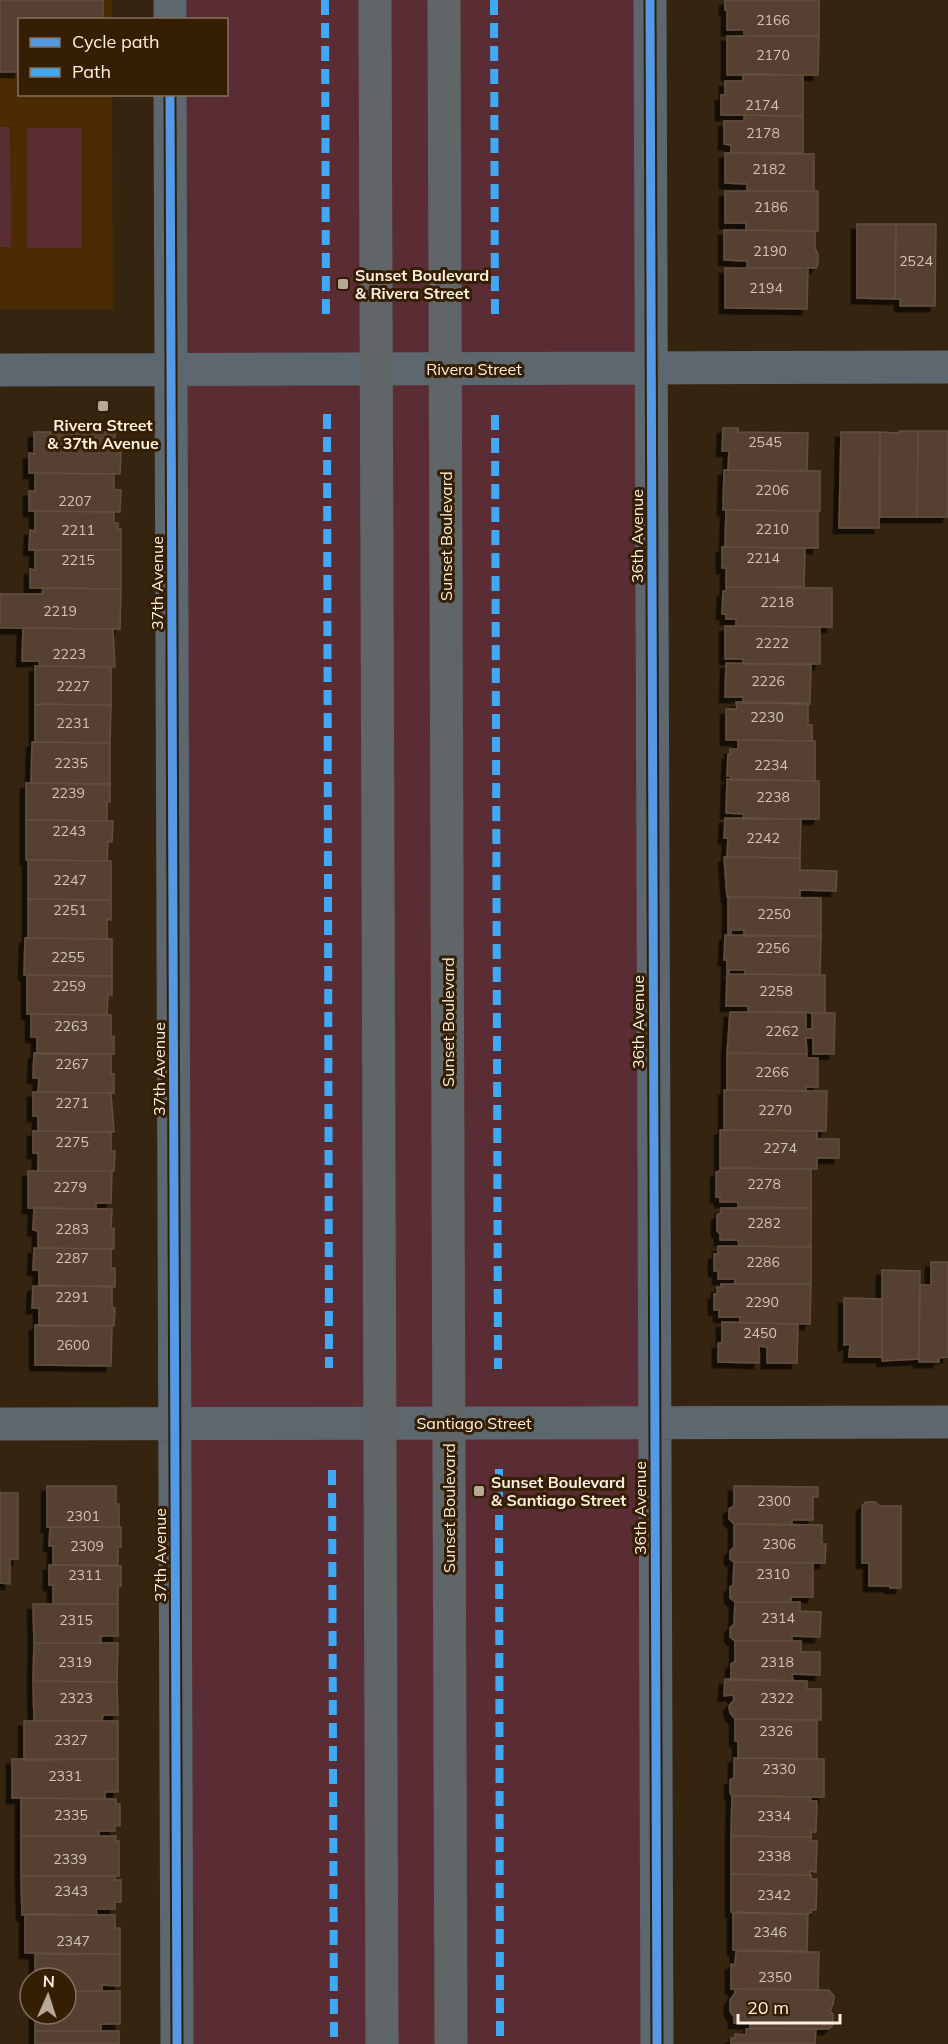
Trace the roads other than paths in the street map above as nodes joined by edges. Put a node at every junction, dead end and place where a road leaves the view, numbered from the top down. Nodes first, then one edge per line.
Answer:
1 (170, 0) edge
2 (375, 0) edge
3 (444, 0) edge
4 (650, 0) edge
5 (170, 18) edge
6 (170, 96) edge
7 (948, 367) edge
8 (446, 368) junction
9 (651, 368) junction
10 (171, 369) junction
11 (376, 369) junction
12 (0, 370) edge
13 (655, 1422) junction
14 (948, 1422) edge
15 (380, 1423) junction
16 (449, 1423) junction
17 (0, 1424) edge
18 (175, 1424) junction
19 (177, 2044) edge
20 (382, 2044) edge
21 (451, 2044) edge
22 (657, 2044) edge

1 - 5 street
2 - 11 main road
3 - 8 main road, Sunset Boulevard
4 - 9 street, 36th Avenue
6 - 10 street, 37th Avenue
7 - 9 street, Rivera Street
8 - 9 street, Rivera Street
8 - 11 street, Rivera Street
8 - 16 main road, Sunset Boulevard
9 - 13 street, 36th Avenue
10 - 11 street, Rivera Street
10 - 12 street, Rivera Street
10 - 18 street, 37th Avenue
11 - 15 main road
13 - 14 street, Santiago Street
13 - 16 street, Santiago Street
13 - 22 street, 36th Avenue
15 - 16 street, Santiago Street
15 - 18 street, Santiago Street
15 - 20 main road
16 - 21 main road, Sunset Boulevard
17 - 18 street, Santiago Street
18 - 19 street, 37th Avenue

